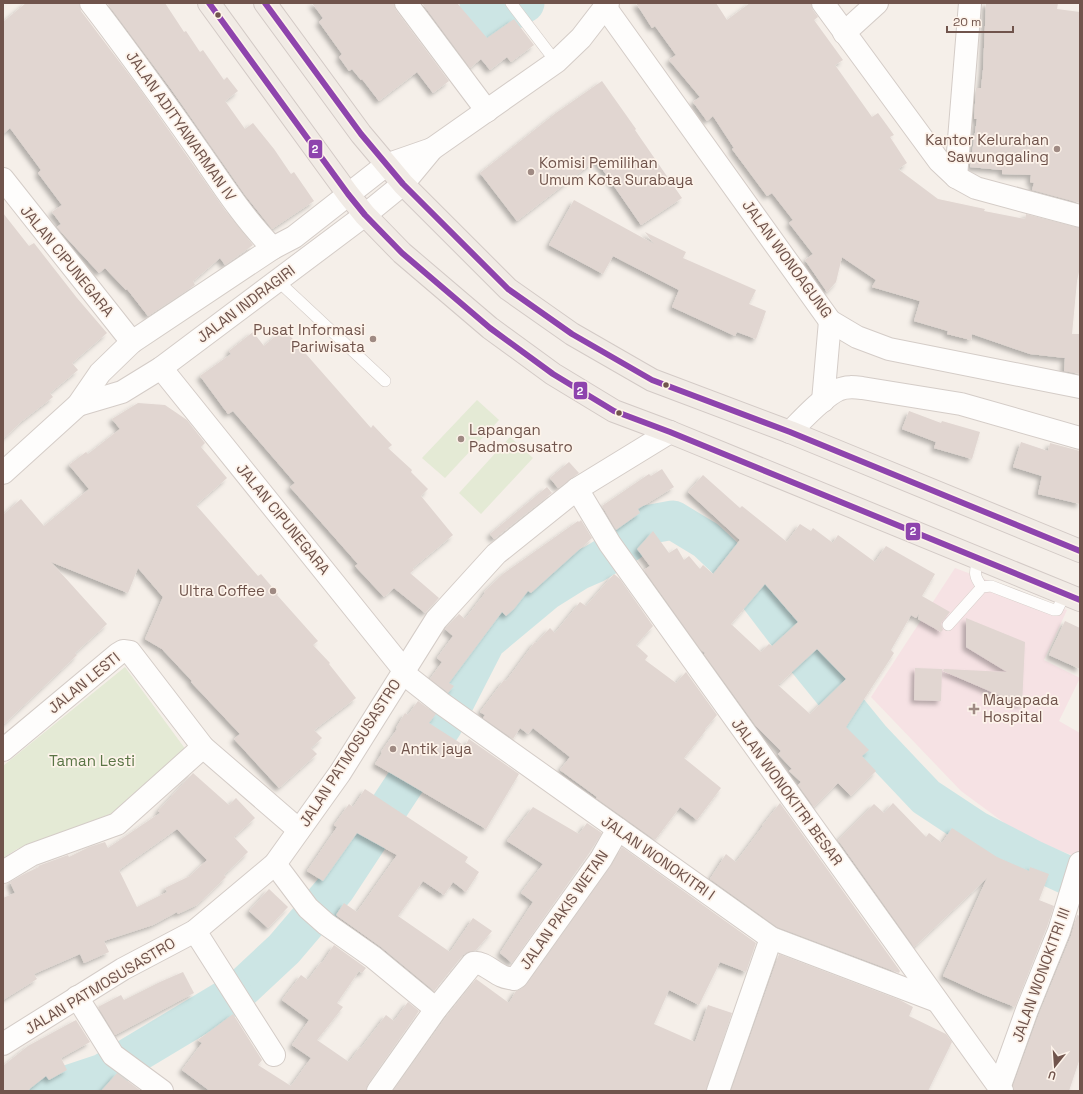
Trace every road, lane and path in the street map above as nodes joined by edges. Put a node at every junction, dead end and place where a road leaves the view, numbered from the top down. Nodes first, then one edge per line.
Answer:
1 (91, 3) edge
2 (209, 3) edge
3 (265, 3) edge
4 (406, 3) edge
5 (511, 3) edge
6 (823, 3) edge
7 (877, 3) edge
8 (970, 3) edge
9 (606, 5) edge
10 (844, 32) junction
11 (556, 62) junction
12 (486, 111) junction
13 (432, 149) junction
14 (386, 165) junction
15 (956, 177) junction
16 (403, 184) junction
17 (5, 186) edge
18 (348, 194) junction
19 (365, 215) junction
20 (1080, 216) edge
21 (273, 248) junction
22 (278, 280) junction
23 (830, 321) junction
24 (132, 342) junction
25 (161, 368) junction
26 (385, 381) dead end
27 (1080, 386) edge
28 (824, 401) junction
29 (78, 405) junction
30 (670, 432) junction
31 (790, 432) junction
32 (1080, 438) edge
33 (3, 473) edge
34 (577, 490) junction
35 (1080, 551) edge
36 (978, 558) junction
37 (1006, 570) junction
38 (987, 586) junction
39 (1073, 597) edge
40 (948, 625) dead end
41 (404, 672) junction
42 (203, 747) junction
43 (3, 750) edge
44 (618, 829) junction
45 (299, 830) junction
46 (275, 864) junction
47 (1080, 864) edge
48 (3, 872) edge
49 (195, 931) junction
50 (771, 938) junction
51 (77, 997) junction
52 (937, 1001) junction
53 (436, 1009) junction
54 (3, 1044) edge
55 (274, 1055) dead end
56 (1001, 1089) edge
57 (162, 1091) edge
58 (378, 1091) edge
59 (718, 1091) edge

1 - 21 street, JALAN ADITYAWARMAN IV
2 - 18 main road
3 - 14 main road
4 - 12 street
5 - 11 lane
6 - 10 street
7 - 10 street
8 - 15 street
9 - 11 street
9 - 23 street, JALAN WONOAGUNG
10 - 15 street
11 - 12 street
12 - 13 street
13 - 14 street, JALAN INDRAGIRI
13 - 16 street, JALAN INDRAGIRI
14 - 16 main road
14 - 18 street, JALAN INDRAGIRI
15 - 20 street
16 - 19 street, JALAN INDRAGIRI
16 - 31 main road
17 - 24 street, JALAN CIPUNEGARA
18 - 19 main road
18 - 21 street, JALAN INDRAGIRI
19 - 22 street, JALAN INDRAGIRI
19 - 30 main road
21 - 24 street, JALAN INDRAGIRI
22 - 25 street, JALAN INDRAGIRI
22 - 26 lane
23 - 27 street, JALAN WONOAGUNG
23 - 28 street
24 - 29 street, JALAN INDRAGIRI
25 - 29 street, JALAN INDRAGIRI
25 - 41 street, JALAN CIPUNEGARA
28 - 31 street
28 - 32 street
29 - 33 street, JALAN INDRAGIRI
30 - 34 street, JALAN PATMOSUSASTRO
30 - 36 main road
31 - 35 main road
34 - 41 street, JALAN PATMOSUSASTRO
34 - 52 street, JALAN WONOKITRI BESAR
36 - 37 main road
36 - 38 lane
37 - 38 lane
37 - 39 main road
38 - 39 lane
38 - 40 lane
41 - 44 street, JALAN WONOKITRI I
41 - 45 street, JALAN PATMOSUSASTRO
42 - 43 street, JALAN LESTI
42 - 45 street, JALAN LESTI
42 - 48 street
44 - 50 street, JALAN WONOKITRI I
44 - 53 street, JALAN PAKIS WETAN
45 - 46 street, JALAN PATMOSUSASTRO
46 - 49 street, JALAN PATMOSUSASTRO
46 - 53 street
47 - 56 street, JALAN WONOKITRI III
49 - 51 street, JALAN PATMOSUSASTRO
49 - 55 street
50 - 52 street, JALAN WONOKITRI I
50 - 59 street
51 - 54 street, JALAN PATMOSUSASTRO
51 - 57 street
52 - 56 street, JALAN WONOKITRI BESAR
53 - 58 street, JALAN PAKIS WETAN

